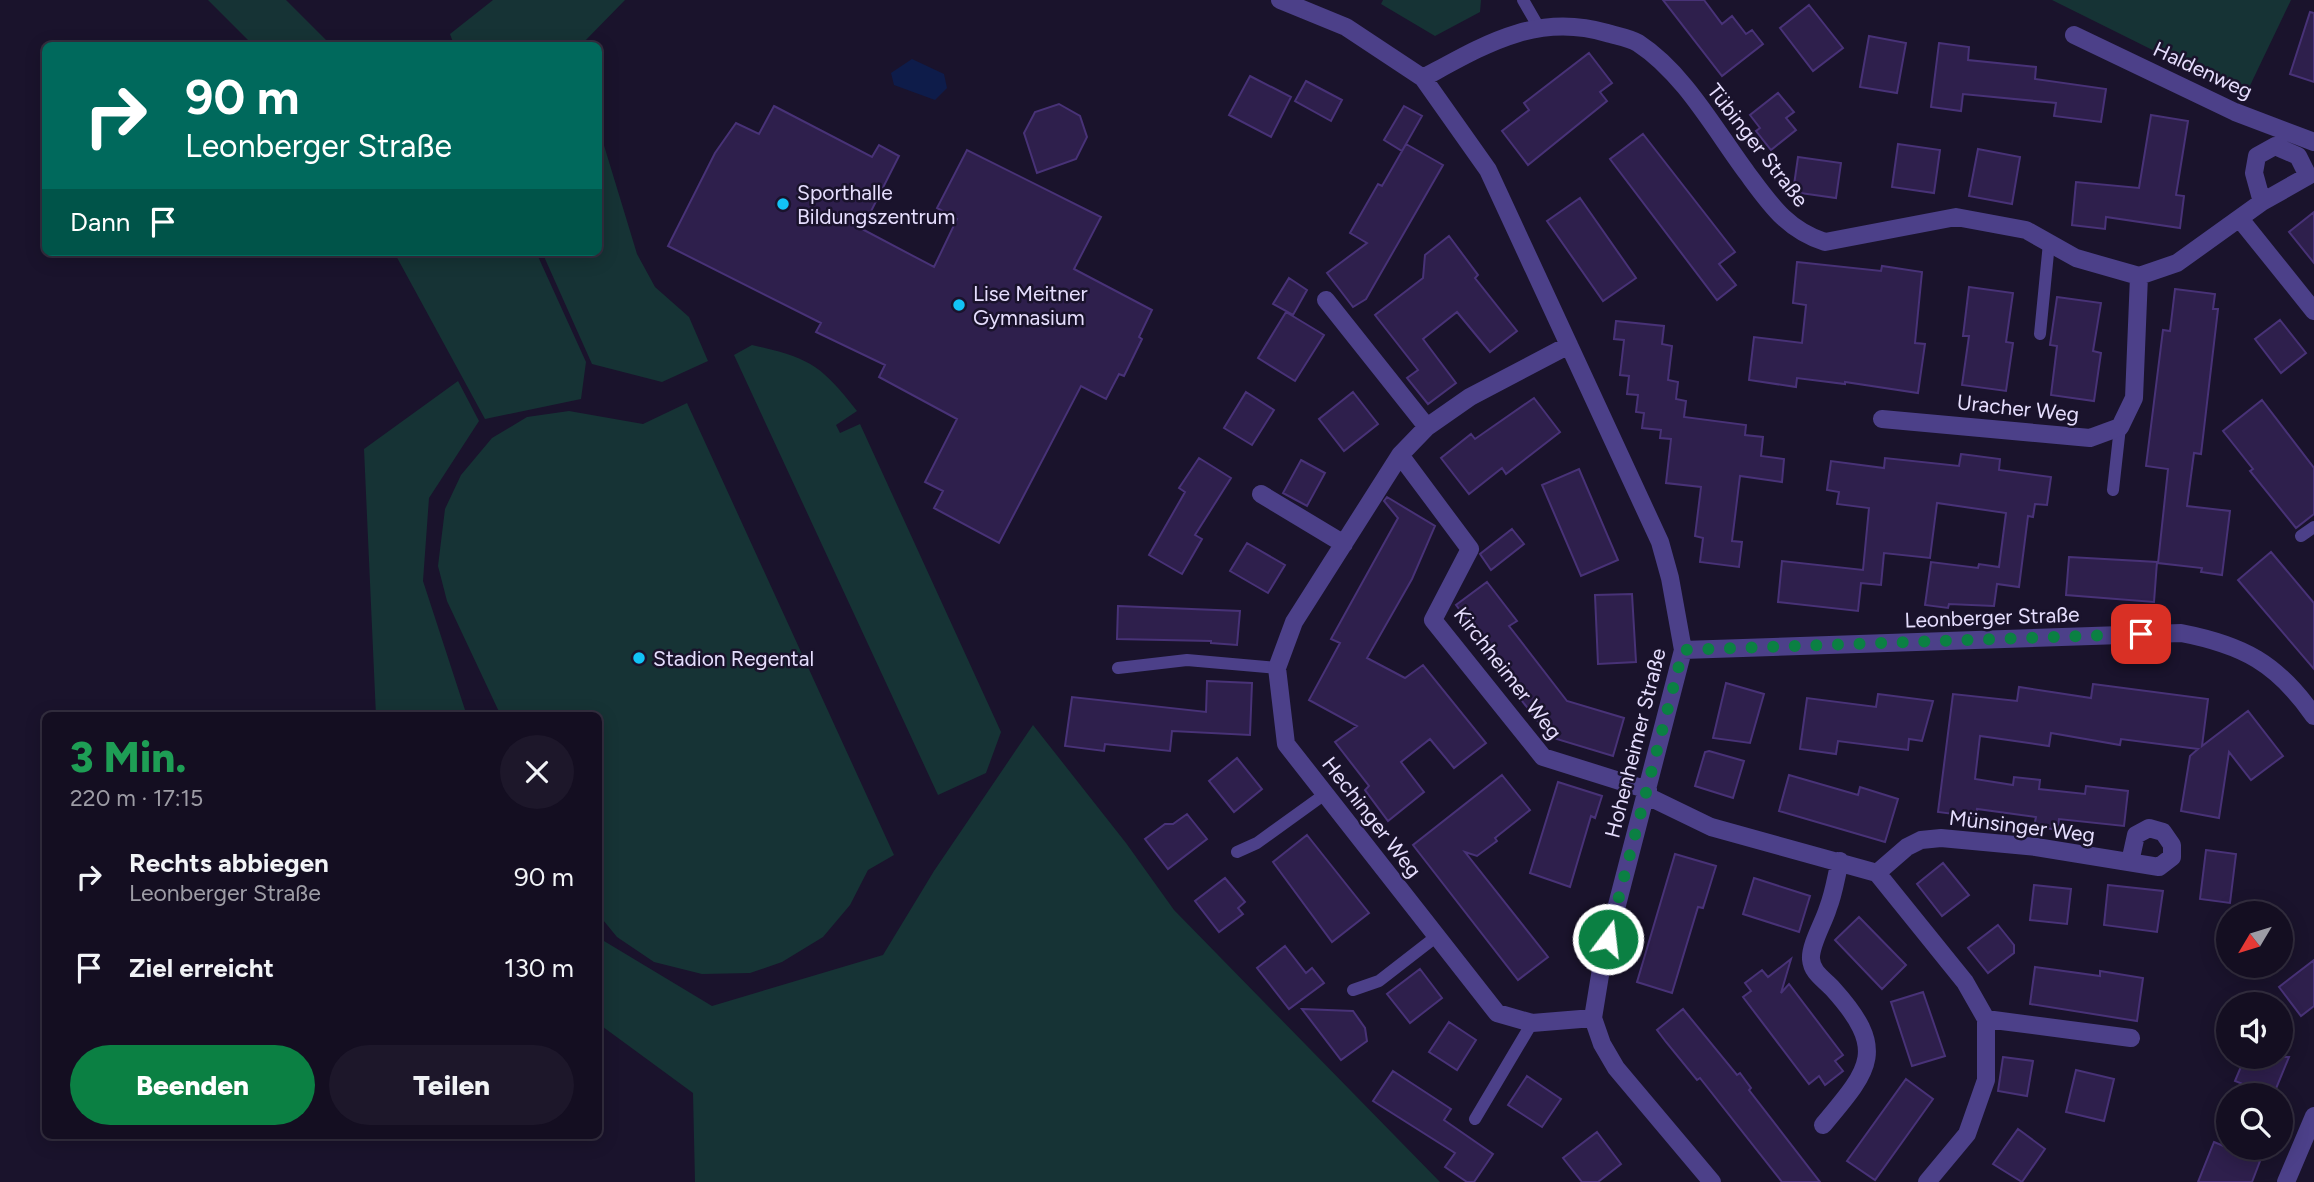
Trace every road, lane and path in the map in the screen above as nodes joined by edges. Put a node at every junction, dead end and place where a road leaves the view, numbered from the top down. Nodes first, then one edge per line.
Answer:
1 (1280, 0) edge
2 (1523, 0) edge
3 (1538, 26) junction
4 (2074, 36) dead end
5 (1423, 78) junction
6 (2314, 142) edge
7 (2262, 202) dead end
8 (2241, 219) junction
9 (2049, 243) junction
10 (2139, 276) junction
11 (1326, 300) dead end
12 (2314, 311) edge
13 (2040, 334) dead end
14 (1569, 345) junction
15 (1882, 419) dead end
16 (1427, 427) junction
17 (2120, 427) junction
18 (1401, 455) junction
19 (2113, 490) dead end
20 (1261, 494) dead end
21 (2314, 527) edge
22 (2301, 536) dead end
23 (1344, 544) junction
24 (1683, 650) junction
25 (1118, 667) dead end
26 (1277, 668) junction
27 (2314, 716) edge
28 (1647, 793) junction
29 (1325, 794) junction
30 (1237, 852) dead end
31 (1840, 861) junction
32 (2130, 863) dead end
33 (1877, 873) junction
34 (1437, 936) junction
35 (1353, 990) dead end
36 (1593, 1018) junction
37 (1986, 1019) junction
38 (1532, 1023) junction
39 (2131, 1038) dead end
40 (2314, 1116) edge
41 (1475, 1119) dead end
42 (1823, 1125) dead end
43 (1706, 1179) edge
44 (1927, 1182) edge
45 (2286, 1182) edge

1 - 5 street
2 - 3 lane
3 - 5 street, Tübinger Straße
3 - 9 street, Tübinger Straße
4 - 6 street, Haldenweg
5 - 14 street, Hohenheimer Straße
7 - 8 street
8 - 10 street
8 - 12 street
9 - 10 street, Tübinger Straße
9 - 13 lane
10 - 17 street
11 - 16 street
14 - 16 street, Hechinger Weg
14 - 24 street, Hohenheimer Straße
15 - 17 street, Uracher Weg
16 - 18 street, Hechinger Weg
17 - 19 lane
18 - 23 street, Hechinger Weg
18 - 28 street, Kirchheimer Weg
20 - 23 street
21 - 22 lane
23 - 26 street, Hechinger Weg
24 - 27 street, Leonberger Straße
24 - 28 street, Hohenheimer Straße
25 - 26 lane
26 - 29 street, Hechinger Weg
28 - 31 street
28 - 36 street, Hohenheimer Straße
29 - 30 lane
29 - 34 street, Hechinger Weg
31 - 33 street
31 - 42 street
32 - 33 street, Münsinger Weg
33 - 37 street
34 - 35 lane
34 - 38 street, Hechinger Weg
36 - 38 street, Hechinger Weg
36 - 43 street
37 - 39 street
37 - 44 street
38 - 41 lane
40 - 45 street

